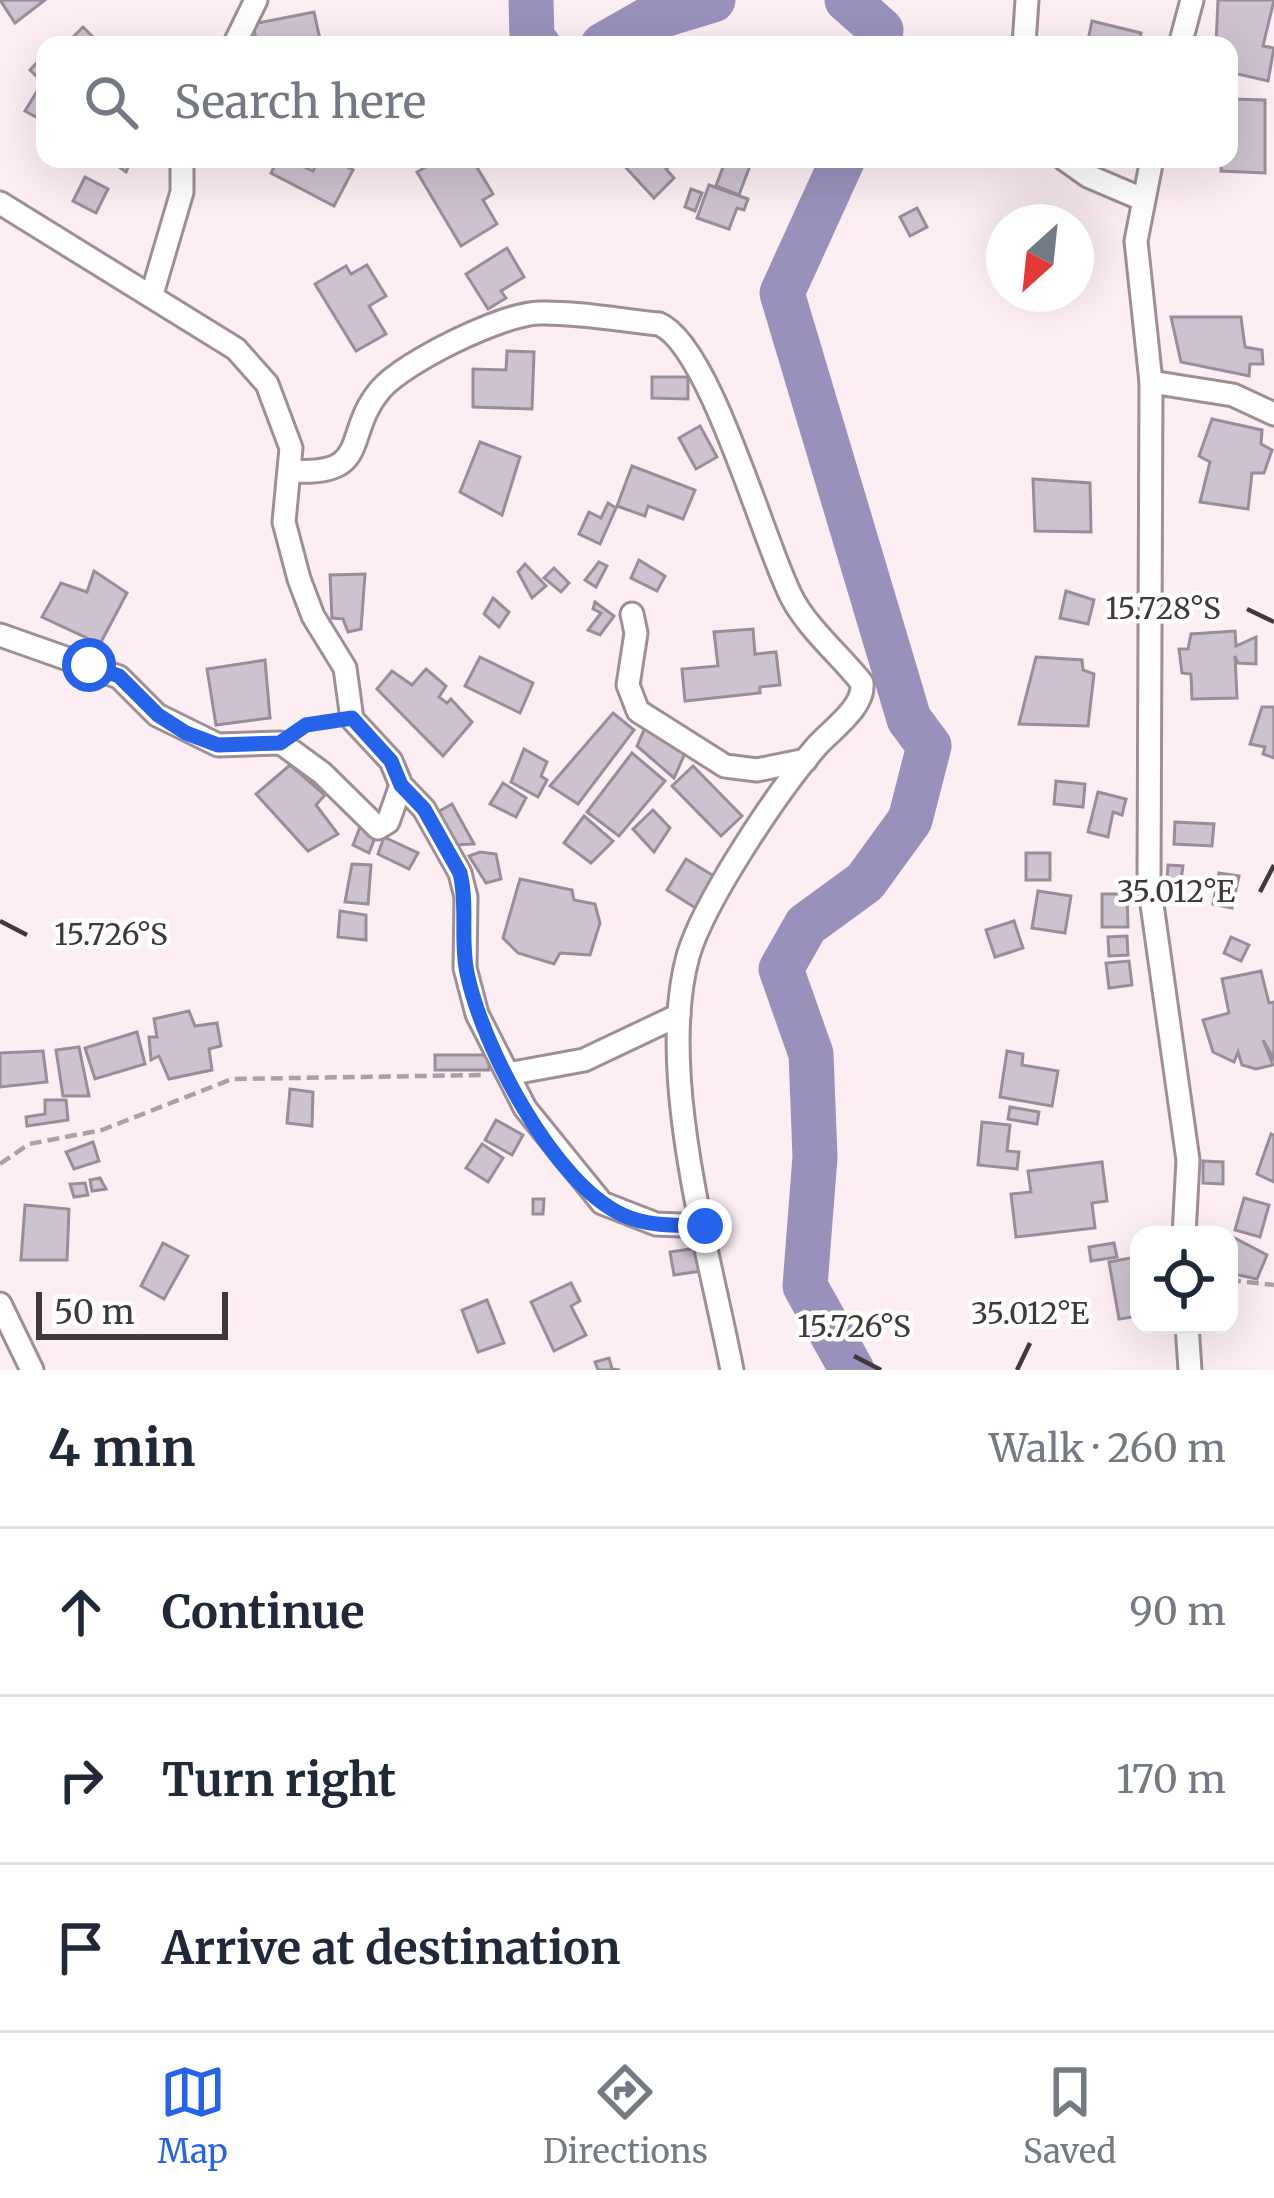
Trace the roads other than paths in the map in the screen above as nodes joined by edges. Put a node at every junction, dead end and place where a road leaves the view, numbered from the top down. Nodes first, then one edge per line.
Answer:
1 (256, 0) edge
2 (1027, 0) edge
3 (1192, 0) edge
4 (238, 36) edge
5 (1025, 36) edge
6 (1182, 36) edge
7 (182, 168) edge
8 (1077, 168) edge
9 (1150, 168) edge
10 (1142, 199) junction
11 (0, 203) edge
12 (152, 294) junction
13 (1151, 382) junction
14 (1274, 414) edge
15 (292, 472) junction
16 (632, 614) dead end
17 (0, 634) edge
18 (806, 760) junction
19 (401, 785) junction
20 (679, 1015) junction
21 (508, 1074) junction
22 (705, 1226) junction
23 (1184, 1226) edge
24 (0, 1304) edge
25 (1188, 1334) edge
26 (20, 1365) edge
27 (732, 1370) edge
28 (1190, 1370) edge

1 - 4 street
2 - 5 street
3 - 6 street
7 - 12 street
8 - 10 street
9 - 10 street
10 - 13 street
11 - 12 street
12 - 15 street
13 - 14 street
13 - 23 street
15 - 18 street
15 - 19 street
16 - 18 street
17 - 19 street
18 - 20 street
19 - 21 street
20 - 21 street
20 - 22 street
21 - 22 street
22 - 27 street
24 - 26 street
25 - 28 street

